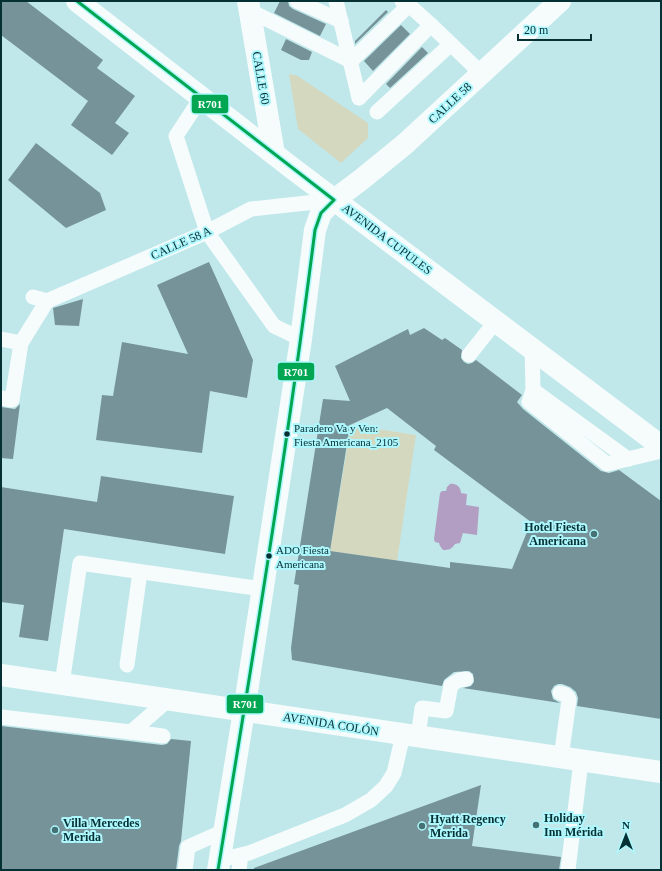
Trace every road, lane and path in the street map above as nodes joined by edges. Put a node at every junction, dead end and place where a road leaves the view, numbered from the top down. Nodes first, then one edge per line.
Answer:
1 (77, 1) edge
2 (297, 1) edge
3 (336, 1) edge
4 (560, 1) edge
5 (405, 3) edge
6 (249, 6) edge
7 (341, 21) junction
8 (431, 25) junction
9 (451, 44) junction
10 (351, 61) junction
11 (482, 74) junction
12 (201, 98) junction
13 (377, 112) dead end
14 (274, 154) junction
15 (334, 200) junction
16 (207, 232) junction
17 (33, 296) dead end
18 (47, 301) junction
19 (496, 321) junction
20 (1, 339) edge
21 (301, 340) junction
22 (21, 343) junction
23 (532, 348) junction
24 (469, 355) dead end
25 (1, 398) edge
26 (661, 446) edge
27 (661, 451) edge
28 (140, 572) junction
29 (262, 589) junction
30 (127, 665) dead end
31 (1, 675) edge
32 (466, 679) dead end
33 (62, 684) junction
34 (560, 693) dead end
35 (168, 700) junction
36 (244, 711) junction
37 (1, 717) edge
38 (131, 732) junction
39 (163, 736) dead end
40 (410, 736) junction
41 (571, 759) junction
42 (661, 772) edge
43 (224, 831) junction
44 (241, 855) junction
45 (219, 865) edge
46 (185, 870) edge
47 (239, 870) edge
48 (568, 870) edge

1 - 12 street, AVENIDA CUPULES
2 - 7 lane
3 - 7 lane
4 - 11 street, CALLE 58
5 - 8 lane
5 - 10 lane
6 - 10 lane
6 - 14 street, CALLE 60
7 - 10 lane
8 - 9 lane
8 - 10 lane
9 - 11 lane
9 - 13 lane
11 - 15 street, CALLE 58
12 - 14 street, AVENIDA CUPULES
12 - 16 lane
14 - 15 street, AVENIDA CUPULES
15 - 16 lane, CALLE 58 A
15 - 19 street, AVENIDA CUPULES
15 - 21 street
16 - 18 lane, CALLE 58 A
16 - 21 lane
17 - 18 lane
18 - 22 lane
19 - 23 street, AVENIDA CUPULES
19 - 24 lane
20 - 22 lane
21 - 29 street
22 - 25 lane
23 - 26 street, AVENIDA CUPULES
23 - 27 lane
28 - 29 lane
28 - 30 lane
28 - 33 lane
29 - 36 street
31 - 33 street, AVENIDA COLÓN
32 - 40 lane
33 - 35 street, AVENIDA COLÓN
34 - 41 lane
35 - 36 street, AVENIDA COLÓN
35 - 38 lane
36 - 40 street, AVENIDA COLÓN
36 - 43 street
37 - 38 lane
38 - 39 lane
40 - 41 street, AVENIDA COLÓN
40 - 44 lane
41 - 42 street, AVENIDA COLÓN
41 - 48 lane
43 - 45 street
43 - 46 lane
44 - 45 lane
44 - 47 lane

